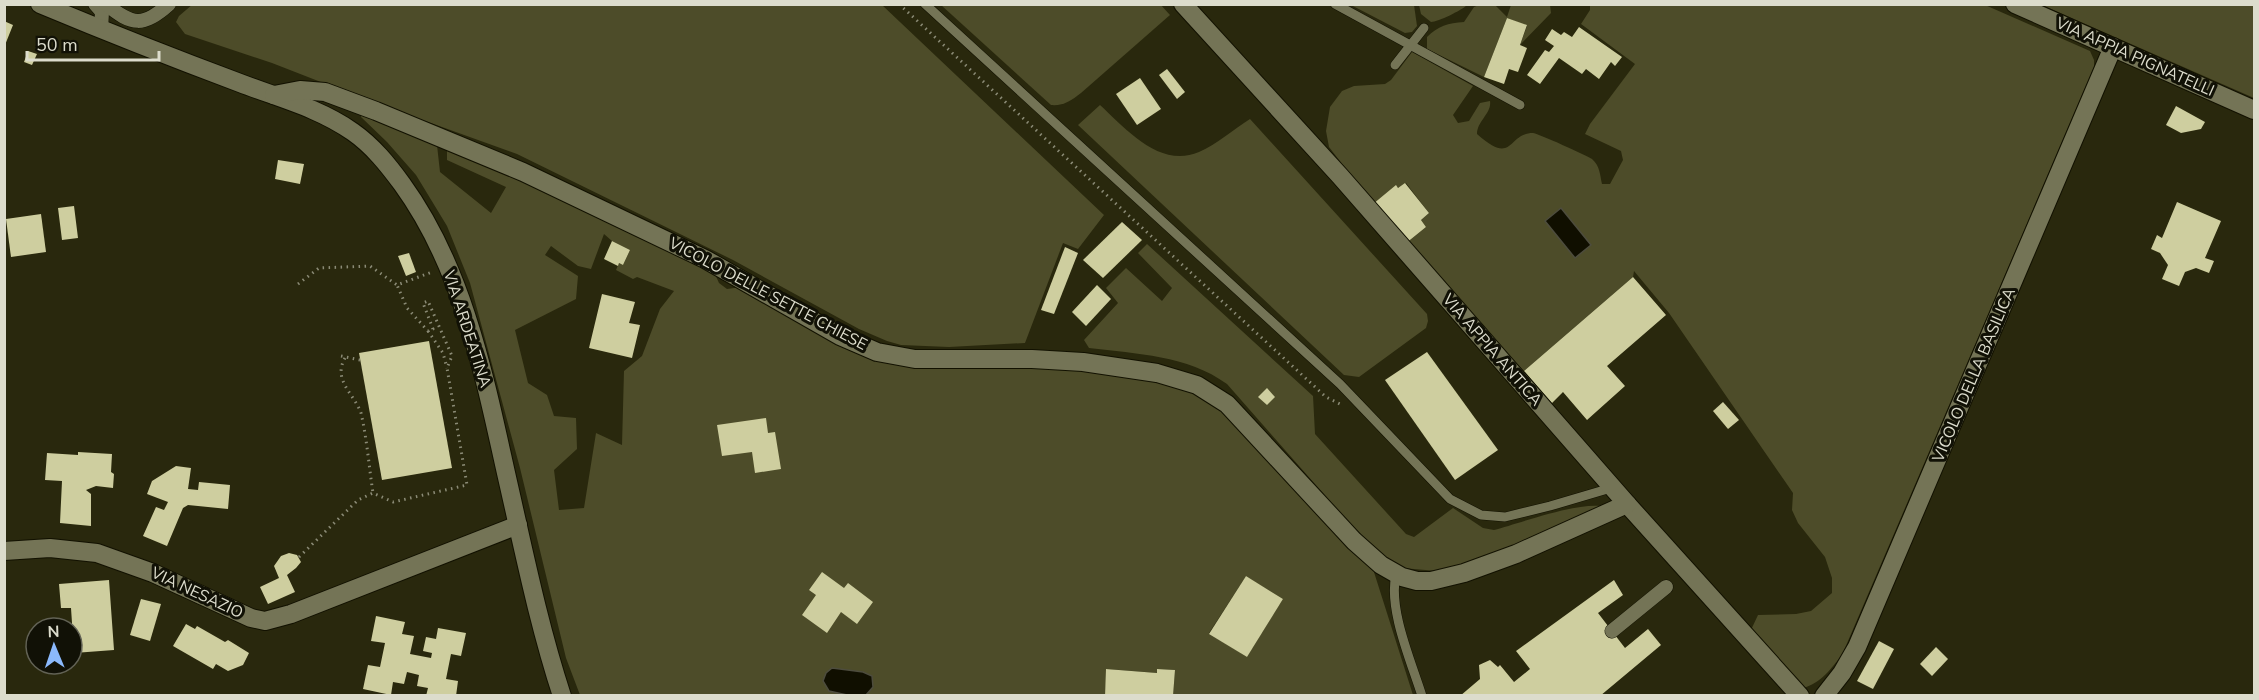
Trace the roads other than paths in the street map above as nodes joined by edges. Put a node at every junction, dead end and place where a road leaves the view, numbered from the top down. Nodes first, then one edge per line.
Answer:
1 (40, 4) edge
2 (95, 4) edge
3 (106, 4) edge
4 (169, 4) edge
5 (925, 4) edge
6 (1183, 4) edge
7 (1335, 4) edge
8 (2015, 4) edge
9 (59, 8) edge
10 (1424, 28) dead end
11 (101, 30) junction
12 (1410, 45) junction
13 (2113, 47) junction
14 (1395, 65) dead end
15 (274, 95) junction
16 (1520, 105) dead end
17 (2254, 110) edge
18 (1611, 488) junction
19 (1627, 504) junction
20 (518, 525) junction
21 (4, 551) edge
22 (1396, 574) junction
23 (1666, 587) dead end
24 (1612, 631) dead end
25 (562, 696) edge
26 (1422, 696) edge
27 (1800, 696) edge
28 (1824, 696) edge

1 - 9 main road, VIA ARDEATINA
2 - 11 street
3 - 4 street
5 - 18 lane
6 - 18 main road, VIA APPIA ANTICA
7 - 12 lane
8 - 13 main road, VIA APPIA PIGNATELLI
9 - 11 main road, VIA ARDEATINA
10 - 12 lane
11 - 15 main road, VIA ARDEATINA
12 - 14 lane
12 - 16 lane
13 - 17 main road, VIA APPIA PIGNATELLI
13 - 28 main road, VICOLO DELLA BASILICA
15 - 20 main road, VIA ARDEATINA
15 - 22 main road, VICOLO DELLE SETTE CHIESE
18 - 19 main road, VIA APPIA ANTICA
19 - 22 main road, VICOLO DELLE SETTE CHIESE
19 - 27 main road, VIA APPIA ANTICA
20 - 21 main road, VIA NESAZIO
20 - 25 main road, VIA ARDEATINA
22 - 26 lane
23 - 24 street

